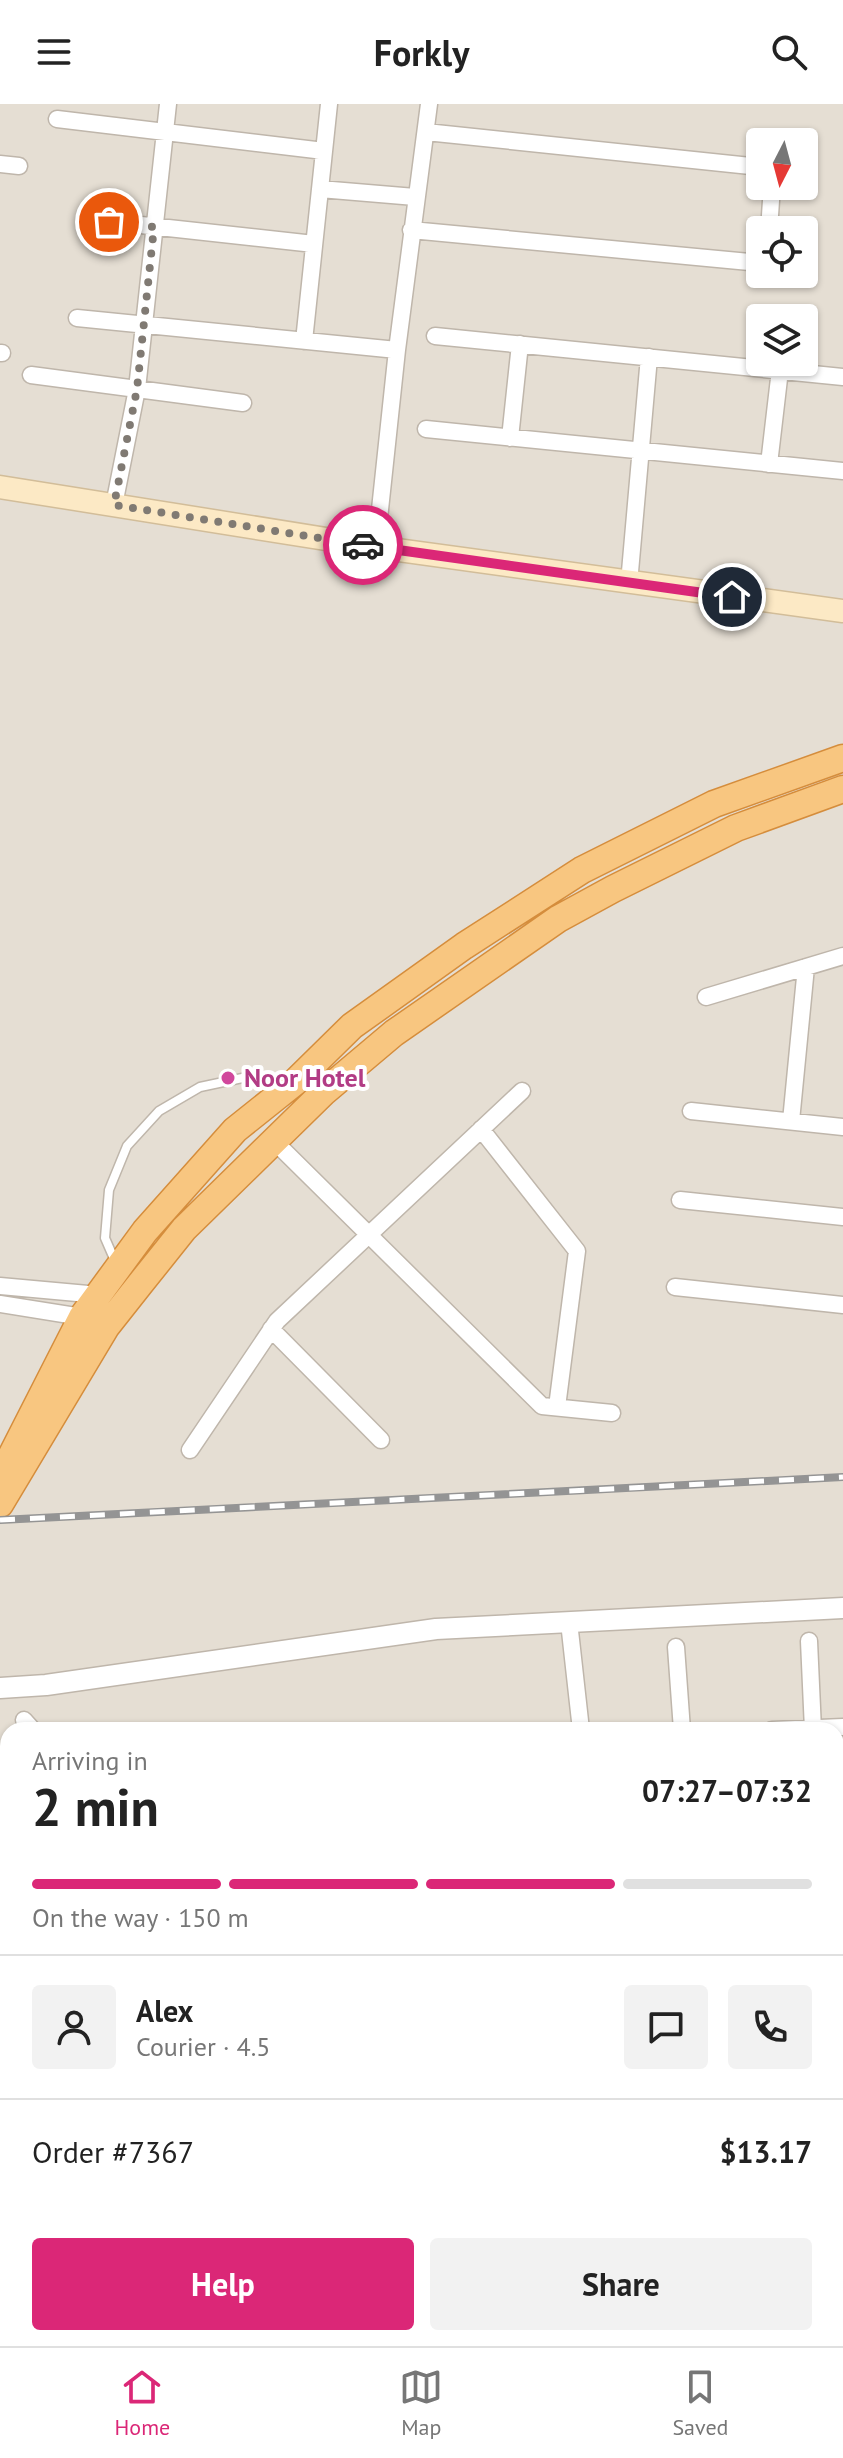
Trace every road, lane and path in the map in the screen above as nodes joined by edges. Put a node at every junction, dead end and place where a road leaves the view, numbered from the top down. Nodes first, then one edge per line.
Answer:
1 (168, 104) edge
2 (329, 104) edge
3 (429, 104) edge
4 (57, 119) dead end
5 (165, 132) junction
6 (426, 132) junction
7 (324, 151) junction
8 (0, 164) edge
9 (19, 166) dead end
10 (746, 166) edge
11 (320, 189) junction
12 (415, 197) junction
13 (86, 219) dead end
14 (154, 227) junction
15 (411, 230) junction
16 (314, 244) junction
17 (746, 262) edge
18 (77, 318) dead end
19 (144, 324) junction
20 (435, 336) dead end
21 (304, 341) junction
22 (520, 344) junction
23 (397, 350) junction
24 (649, 357) junction
25 (746, 367) edge
26 (818, 374) edge
27 (31, 375) dead end
28 (779, 376) edge
29 (843, 377) edge
30 (137, 389) junction
31 (243, 403) dead end
32 (426, 429) dead end
33 (510, 438) junction
34 (641, 451) junction
35 (769, 464) junction
36 (843, 471) edge
37 (0, 487) edge
38 (114, 505) junction
39 (376, 547) junction
40 (629, 583) junction
41 (843, 611) edge
42 (843, 758) edge
43 (843, 789) edge
44 (843, 956) edge
45 (806, 967) junction
46 (706, 997) dead end
47 (295, 1082) junction
48 (522, 1091) dead end
49 (691, 1111) dead end
50 (791, 1121) junction
51 (843, 1127) edge
52 (481, 1129) junction
53 (273, 1140) junction
54 (680, 1200) dead end
55 (843, 1217) edge
56 (369, 1235) junction
57 (118, 1270) junction
58 (0, 1286) edge
59 (675, 1287) dead end
60 (99, 1295) junction
61 (0, 1304) edge
62 (843, 1305) edge
63 (82, 1317) junction
64 (271, 1329) junction
65 (557, 1407) junction
66 (612, 1413) dead end
67 (381, 1440) dead end
68 (190, 1450) dead end
69 (0, 1478) edge
70 (0, 1504) edge
71 (843, 1608) edge
72 (569, 1622) junction
73 (809, 1641) dead end
74 (676, 1647) dead end
75 (0, 1688) edge
76 (580, 1722) edge
77 (681, 1722) edge
78 (811, 1722) edge

1 - 5 street
2 - 7 street
3 - 6 street
4 - 5 street
5 - 7 street
5 - 14 street
6 - 10 street
6 - 12 street
7 - 11 street
8 - 9 street
11 - 12 street
11 - 16 street
12 - 15 street
13 - 14 street
14 - 16 street
14 - 19 street
15 - 17 street
15 - 23 street
16 - 21 street
18 - 19 street
19 - 21 street
19 - 30 street
20 - 22 street
21 - 23 street
22 - 24 street
22 - 33 street
23 - 39 street
24 - 25 street
24 - 34 street
26 - 29 street
27 - 30 street
28 - 35 street
30 - 31 street
30 - 38 street
32 - 33 street
33 - 34 street
34 - 35 street
34 - 40 street
35 - 36 street
37 - 38 main road
38 - 39 main road
39 - 40 main road
40 - 41 main road
42 - 47 highway
43 - 53 highway
44 - 45 street
45 - 46 street
45 - 50 street
47 - 57 highway
47 - 57 lane
48 - 52 street
49 - 50 street
50 - 51 street
52 - 56 street
52 - 65 street
53 - 56 street
53 - 70 highway
54 - 55 street
56 - 64 street
56 - 65 street
57 - 60 highway
58 - 60 street
59 - 62 street
60 - 63 highway
61 - 63 street
63 - 69 highway
64 - 67 street
64 - 68 street
65 - 66 street
71 - 72 street
72 - 75 street
72 - 76 street
73 - 78 street
74 - 77 street

